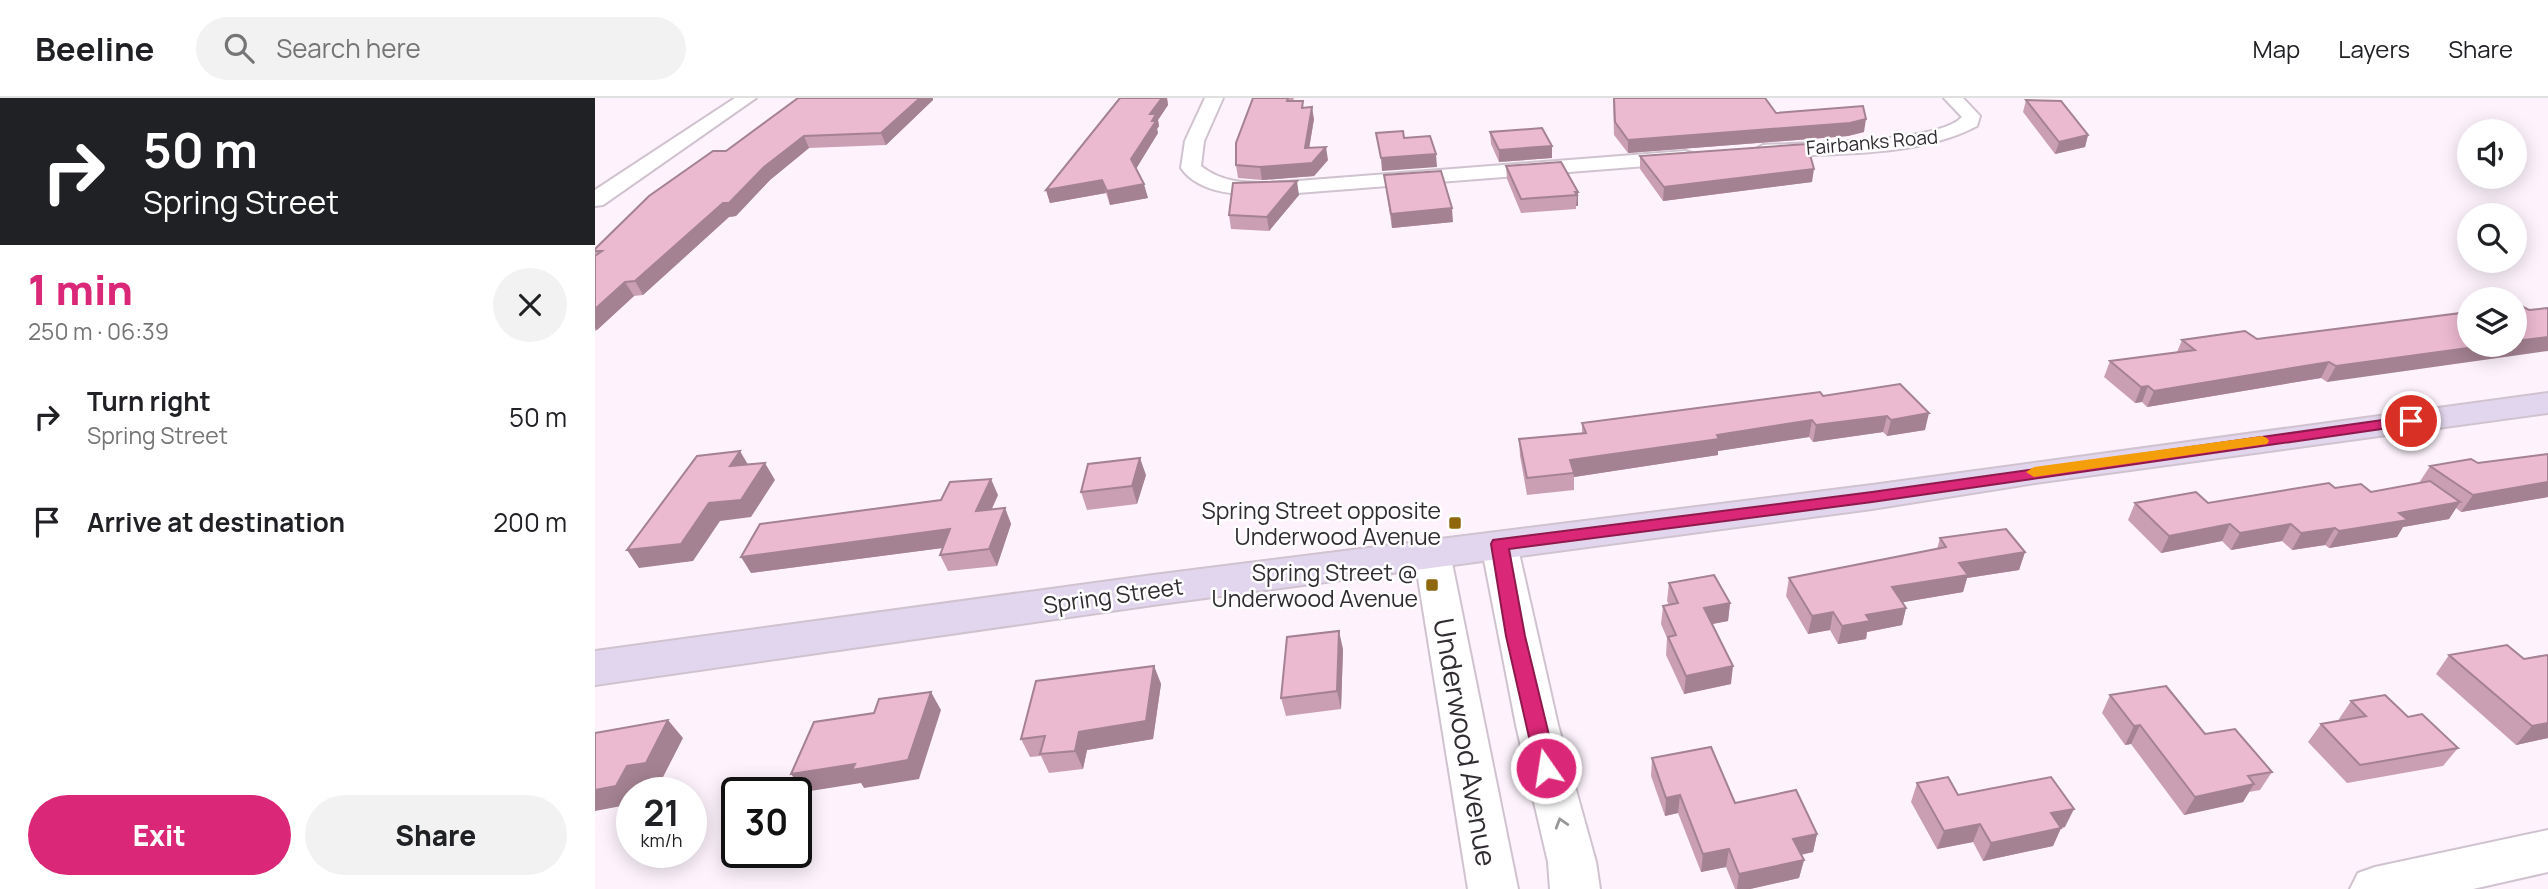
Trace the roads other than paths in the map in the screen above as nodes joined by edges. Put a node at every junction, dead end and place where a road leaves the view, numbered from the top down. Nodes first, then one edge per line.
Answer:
1 (747, 98) edge
2 (1214, 98) edge
3 (1953, 98) edge
4 (1743, 153) edge
5 (1703, 156) edge
6 (595, 200) edge
7 (2548, 403) edge
8 (1499, 544) junction
9 (1431, 553) junction
10 (595, 668) edge
11 (2548, 851) edge
12 (1493, 889) edge
13 (1575, 889) edge
14 (2375, 889) edge

1 - 6 street
2 - 5 street
3 - 4 street, Fairbanks Road
7 - 8 main road, Spring Street
8 - 9 main road, Spring Street
13 -> 8 street
9 - 10 main road, Spring Street
9 - 12 street, Underwood Avenue
11 - 14 street

